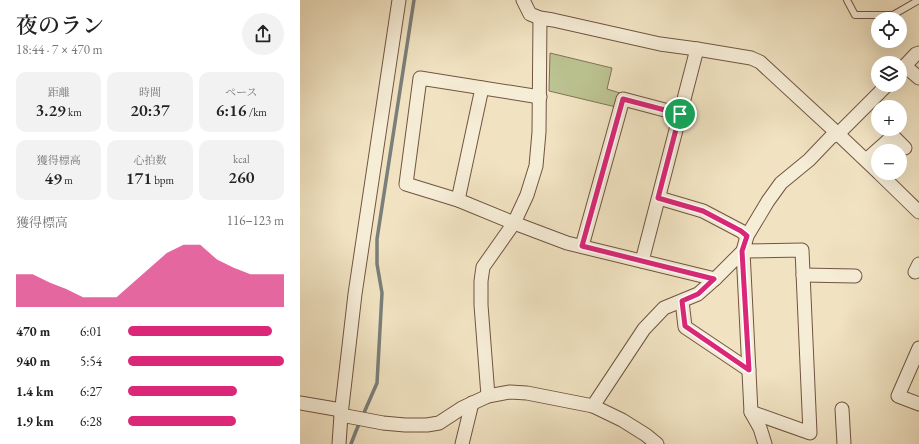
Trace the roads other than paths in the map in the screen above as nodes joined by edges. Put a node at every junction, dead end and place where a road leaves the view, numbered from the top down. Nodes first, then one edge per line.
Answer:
1 (399, 0) edge
2 (523, 0) edge
3 (847, 0) edge
4 (919, 0) edge
5 (540, 18) junction
6 (697, 49) junction
7 (919, 53) edge
8 (907, 64) edge
9 (907, 70) edge
10 (919, 78) edge
11 (482, 88) junction
12 (880, 92) edge
13 (540, 97) junction
14 (680, 114) junction
15 (838, 134) junction
16 (884, 144) edge
17 (901, 144) edge
18 (871, 156) edge
19 (866, 160) junction
20 (871, 165) edge
21 (885, 180) edge
22 (658, 198) junction
23 (458, 200) junction
24 (919, 212) edge
25 (514, 223) junction
26 (747, 236) junction
27 (582, 246) junction
28 (742, 251) junction
29 (642, 261) junction
30 (804, 274) junction
31 (855, 276) dead end
32 (714, 279) junction
33 (682, 301) junction
34 (919, 348) edge
35 (749, 370) junction
36 (488, 396) junction
37 (300, 403) edge
38 (472, 403) junction
39 (919, 404) edge
40 (592, 406) junction
41 (842, 409) dead end
42 (341, 412) junction
43 (751, 412) junction
44 (339, 444) edge
45 (462, 444) edge
46 (657, 444) edge
47 (765, 444) edge
48 (844, 444) edge

1 - 42 street
2 - 5 street
3 - 4 lane
5 - 6 street
5 - 13 street
6 - 14 street
6 - 15 street
7 - 8 street
9 - 10 street
11 - 13 street
11 - 23 street
11 - 23 street
12 - 15 street
13 - 25 street
14 - 22 street
14 - 27 street
15 - 19 street
15 - 26 street
16 - 17 street
18 - 19 street
19 - 20 street
21 - 24 street
22 - 26 street
22 - 29 street
23 - 25 street
25 - 27 street
25 - 36 street
26 - 28 street
27 - 29 street
28 - 30 street
28 - 32 street
28 - 35 street
29 - 32 street
30 - 31 street
30 - 43 street
32 - 33 street
33 - 35 street
33 - 40 street
34 - 39 street
35 - 43 street
36 - 38 street
36 - 40 street
37 - 42 street
38 - 42 street
38 - 45 street
40 - 46 street
41 - 48 street
42 - 44 street
43 - 47 street

